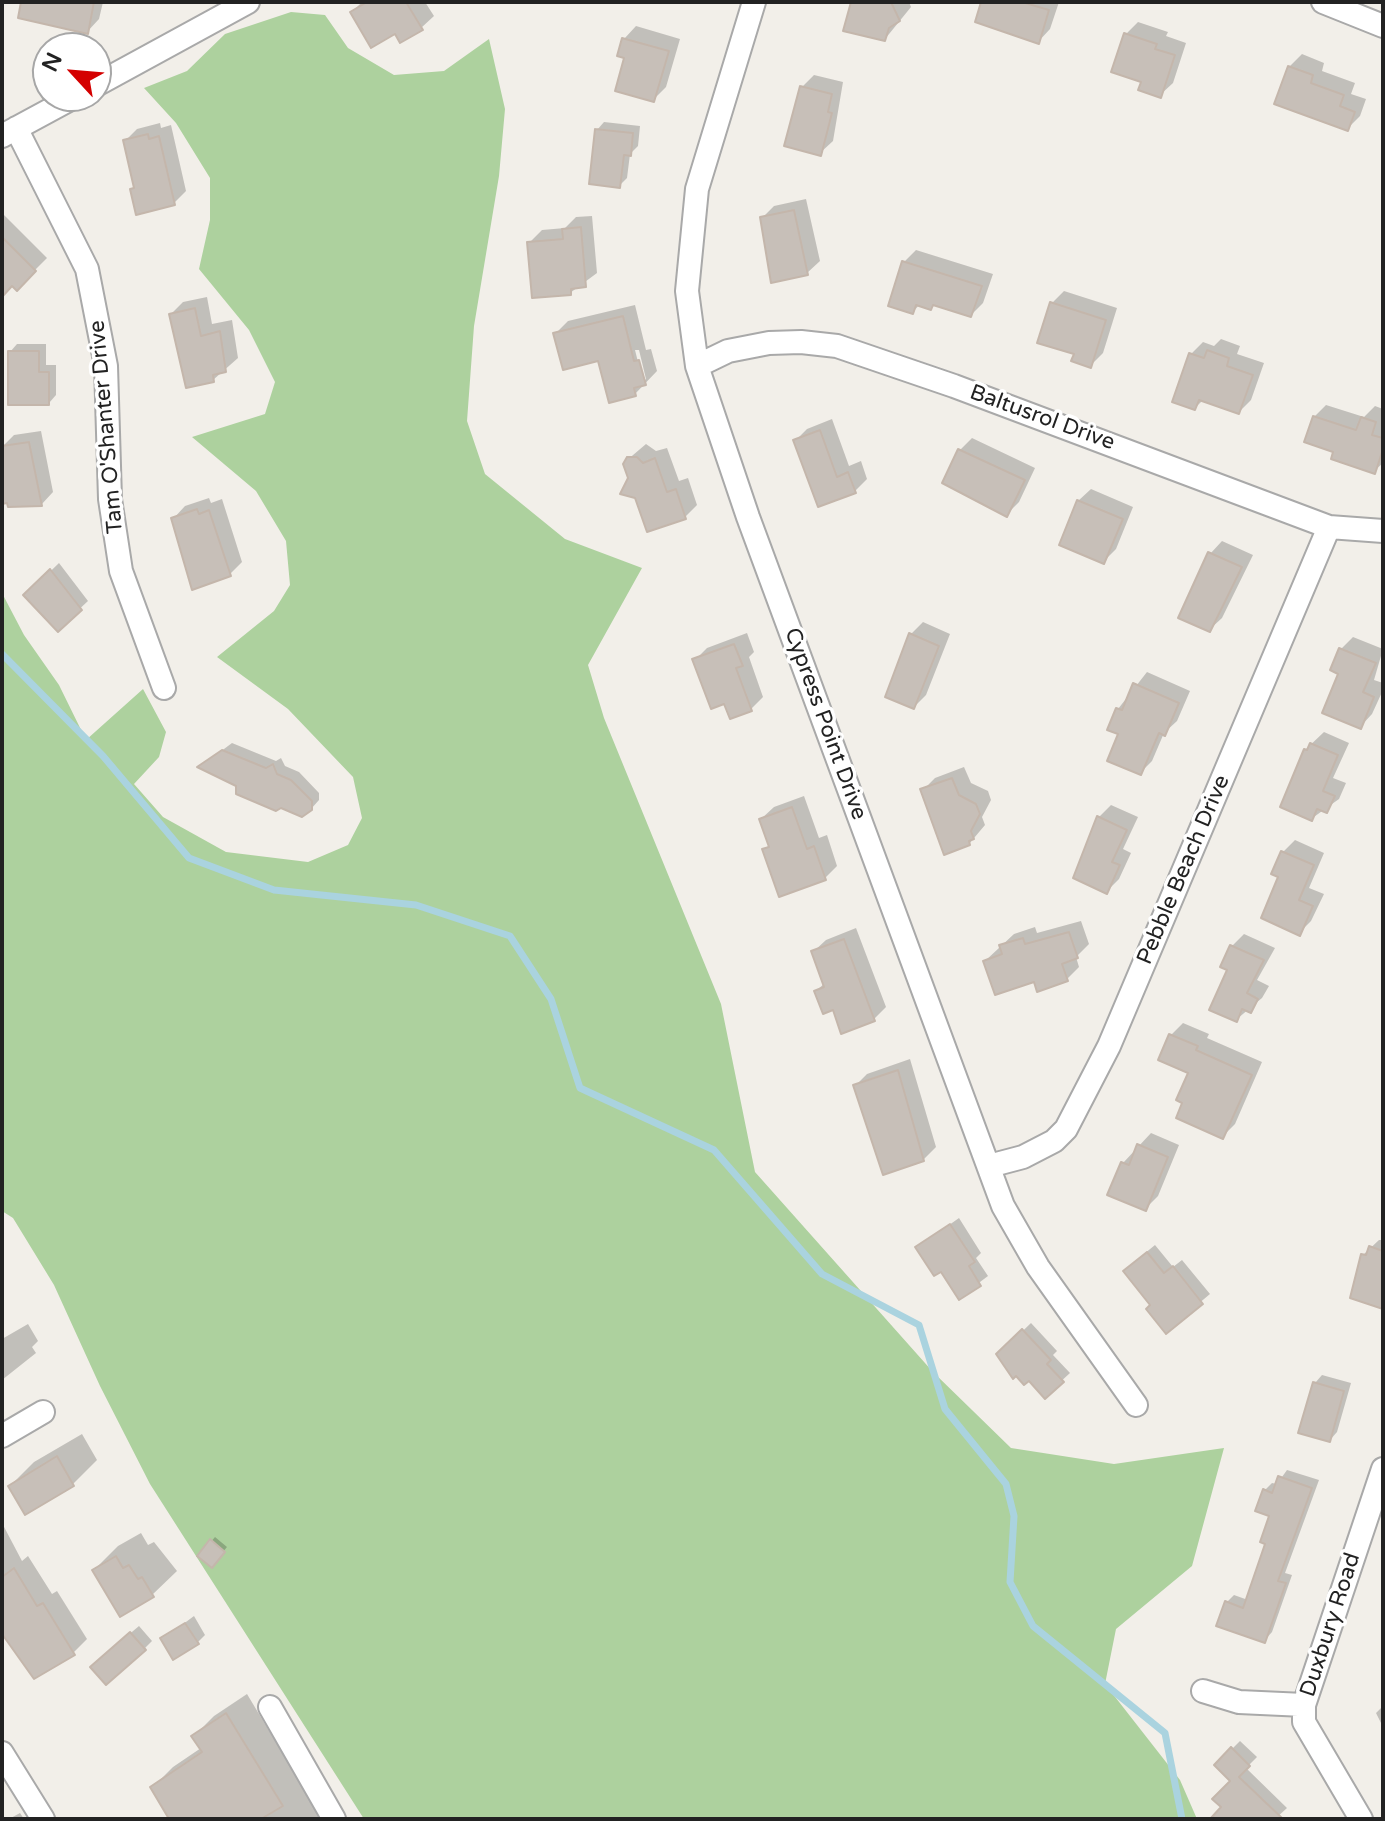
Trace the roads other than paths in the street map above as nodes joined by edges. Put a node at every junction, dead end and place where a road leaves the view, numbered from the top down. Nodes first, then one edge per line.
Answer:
1 (248, 2) edge
2 (754, 2) edge
3 (1323, 2) edge
4 (1383, 26) edge
5 (112, 76) edge
6 (46, 112) edge
7 (9, 132) edge
8 (697, 366) junction
9 (1329, 527) junction
10 (1383, 531) edge
11 (164, 688) dead end
12 (989, 1166) junction
13 (1136, 1405) dead end
14 (43, 1412) dead end
15 (2, 1436) edge
16 (1383, 1469) edge
17 (1203, 1691) dead end
18 (1304, 1705) junction
19 (270, 1707) dead end
20 (2, 1753) edge
21 (43, 1819) edge
22 (334, 1819) edge
23 (1361, 1819) edge

1 - 5 street
2 - 8 street, Cypress Point Drive
3 - 4 street
6 - 7 street
7 - 11 street, Tam O'Shanter Drive
8 - 9 street, Baltusrol Drive
8 - 12 street, Cypress Point Drive
9 - 10 street, Baltusrol Drive
9 - 12 street, Pebble Beach Drive
12 - 13 street, Cypress Point Drive
14 - 15 street
16 - 18 street, Duxbury Road
17 - 18 street
18 - 23 street, Duxbury Road
19 - 22 street
20 - 21 street

